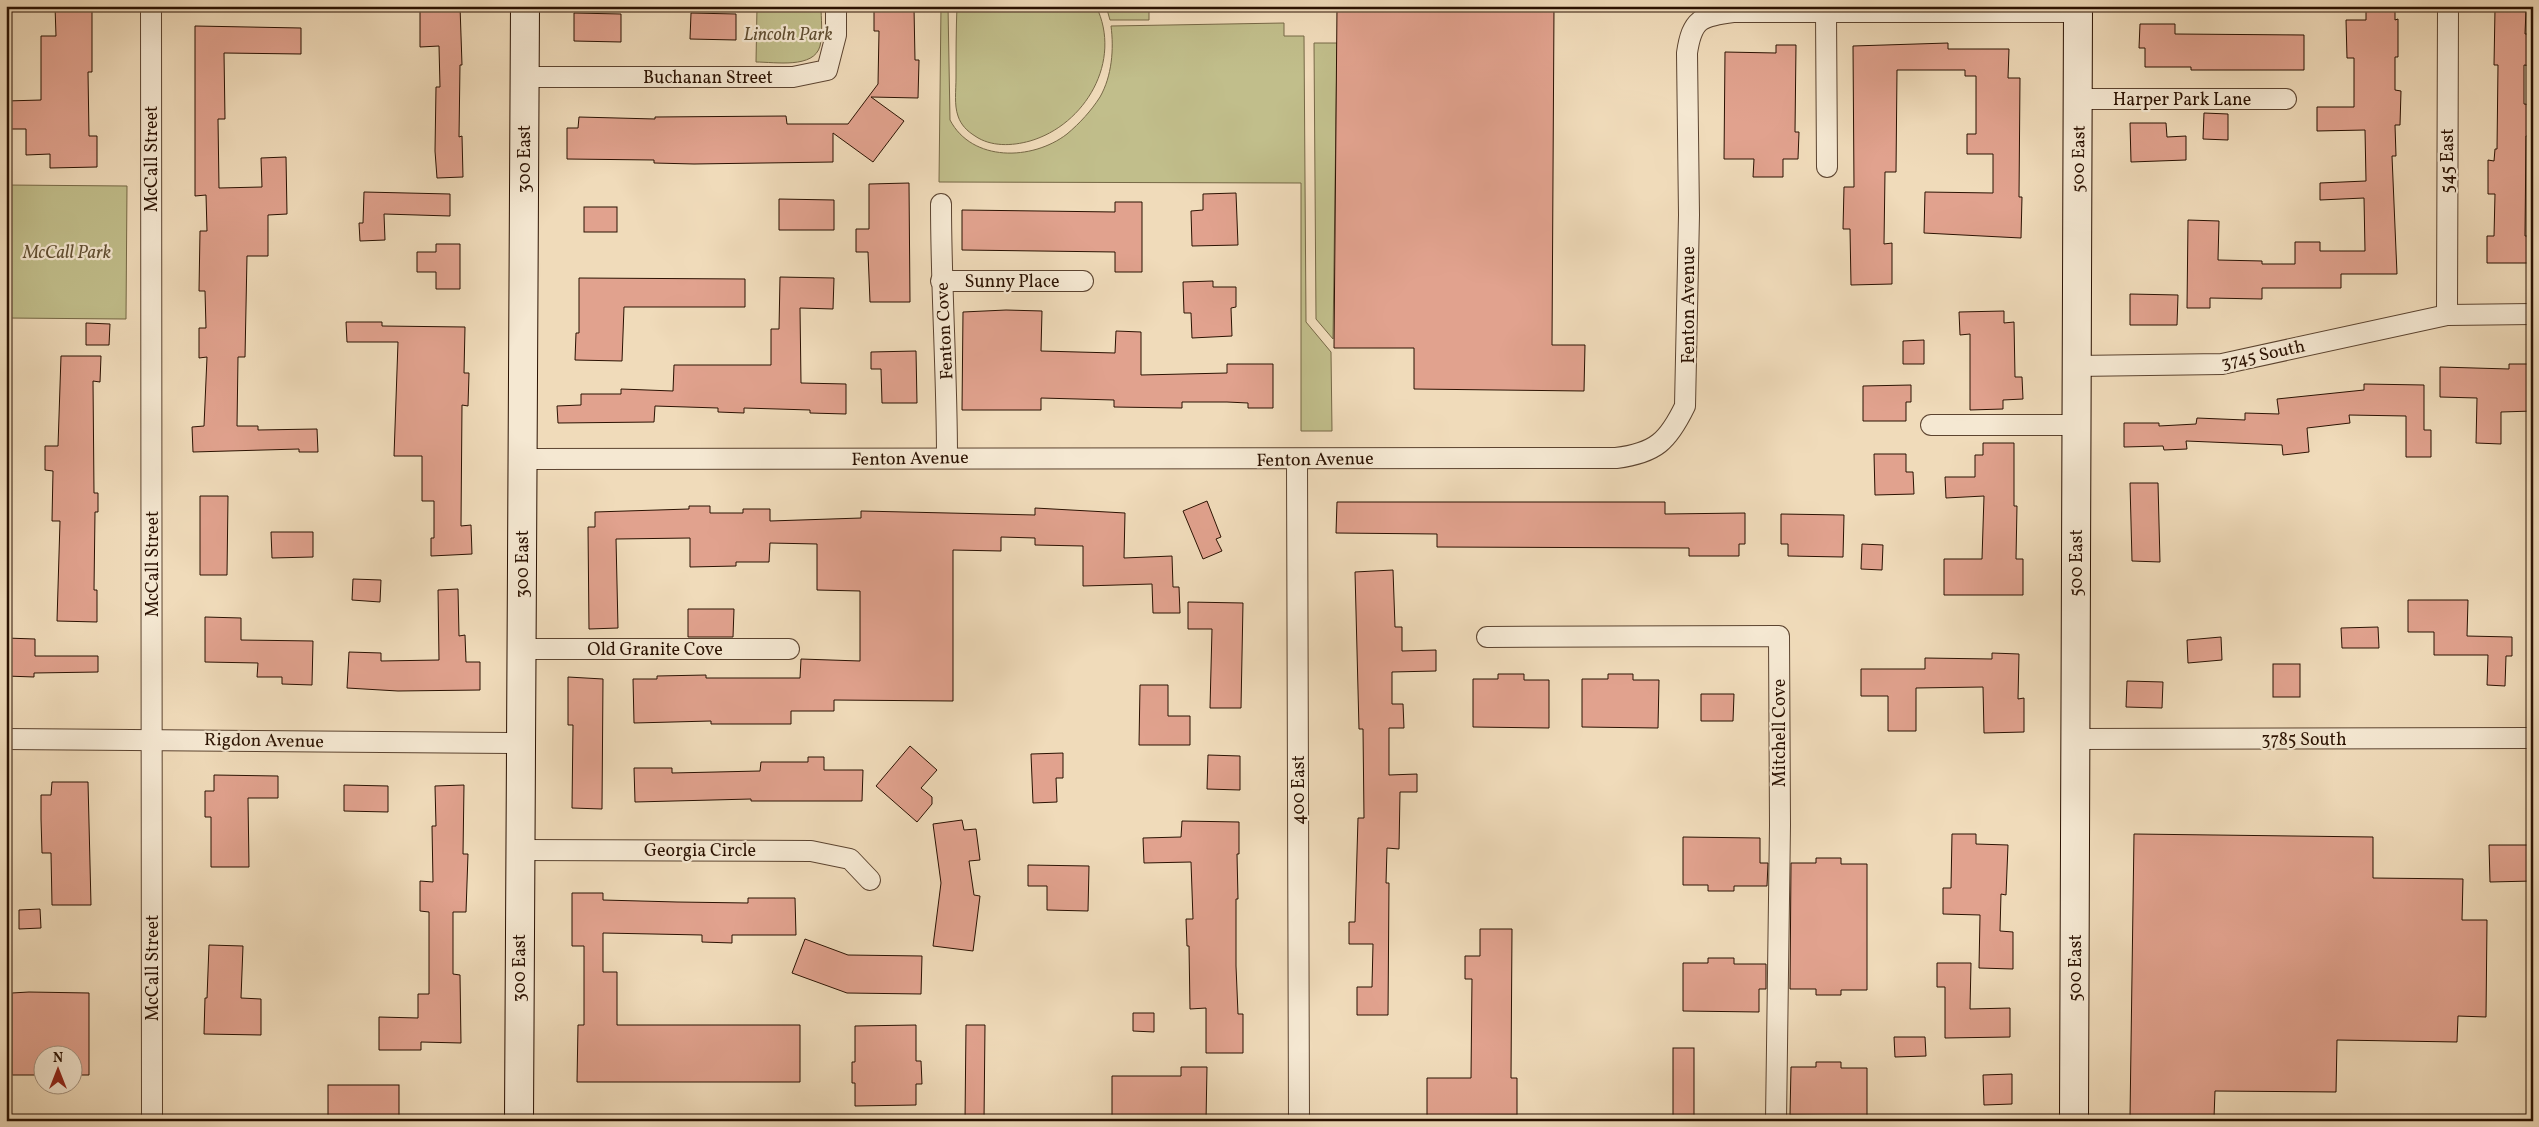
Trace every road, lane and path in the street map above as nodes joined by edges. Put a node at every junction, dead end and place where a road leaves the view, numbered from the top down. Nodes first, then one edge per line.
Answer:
1 (151, 6) edge
2 (525, 6) edge
3 (836, 6) edge
4 (2448, 6) edge
5 (2078, 9) edge
6 (1826, 12) junction
7 (524, 77) junction
8 (2078, 99) junction
9 (2286, 100) dead end
10 (1827, 167) dead end
11 (941, 204) dead end
12 (941, 281) junction
13 (1083, 281) dead end
14 (2533, 314) edge
15 (2447, 315) junction
16 (2076, 366) junction
17 (1931, 424) dead end
18 (2076, 424) junction
19 (947, 457) junction
20 (522, 459) junction
21 (1297, 460) junction
22 (1487, 638) dead end
23 (522, 649) junction
24 (789, 649) dead end
25 (2533, 738) edge
26 (6, 739) edge
27 (152, 739) junction
28 (2075, 739) junction
29 (521, 743) junction
30 (520, 850) junction
31 (870, 880) dead end
32 (152, 1121) edge
33 (519, 1121) edge
34 (1299, 1121) edge
35 (1776, 1121) edge
36 (2074, 1121) edge

1 - 27 street, McCall Street
2 - 7 street, 300 East
3 - 7 street, Buchanan Street
4 - 15 street, 545 East
5 - 6 street
5 - 8 street, 500 East
6 - 10 street
6 - 21 street, Fenton Avenue
7 - 20 street, 300 East
8 - 9 street, Harper Park Lane
8 - 16 street, 500 East
11 - 12 street, Fenton Cove
12 - 13 street, Sunny Place
12 - 19 street, Fenton Cove
14 - 15 street, 3745 South
15 - 16 street, 3745 South
16 - 18 street, 500 East
17 - 18 street
18 - 28 street, 500 East
19 - 20 street, Fenton Avenue
19 - 21 street, Fenton Avenue
20 - 23 street, 300 East
21 - 34 street, 400 East
22 - 35 street, Mitchell Cove
23 - 24 street, Old Granite Cove
23 - 29 street, 300 East
25 - 28 street, 3785 South
26 - 27 street, Rigdon Avenue
27 - 29 street, Rigdon Avenue
27 - 32 street, McCall Street
28 - 36 street, 500 East
29 - 30 street, 300 East
30 - 31 street, Georgia Circle
30 - 33 street, 300 East

